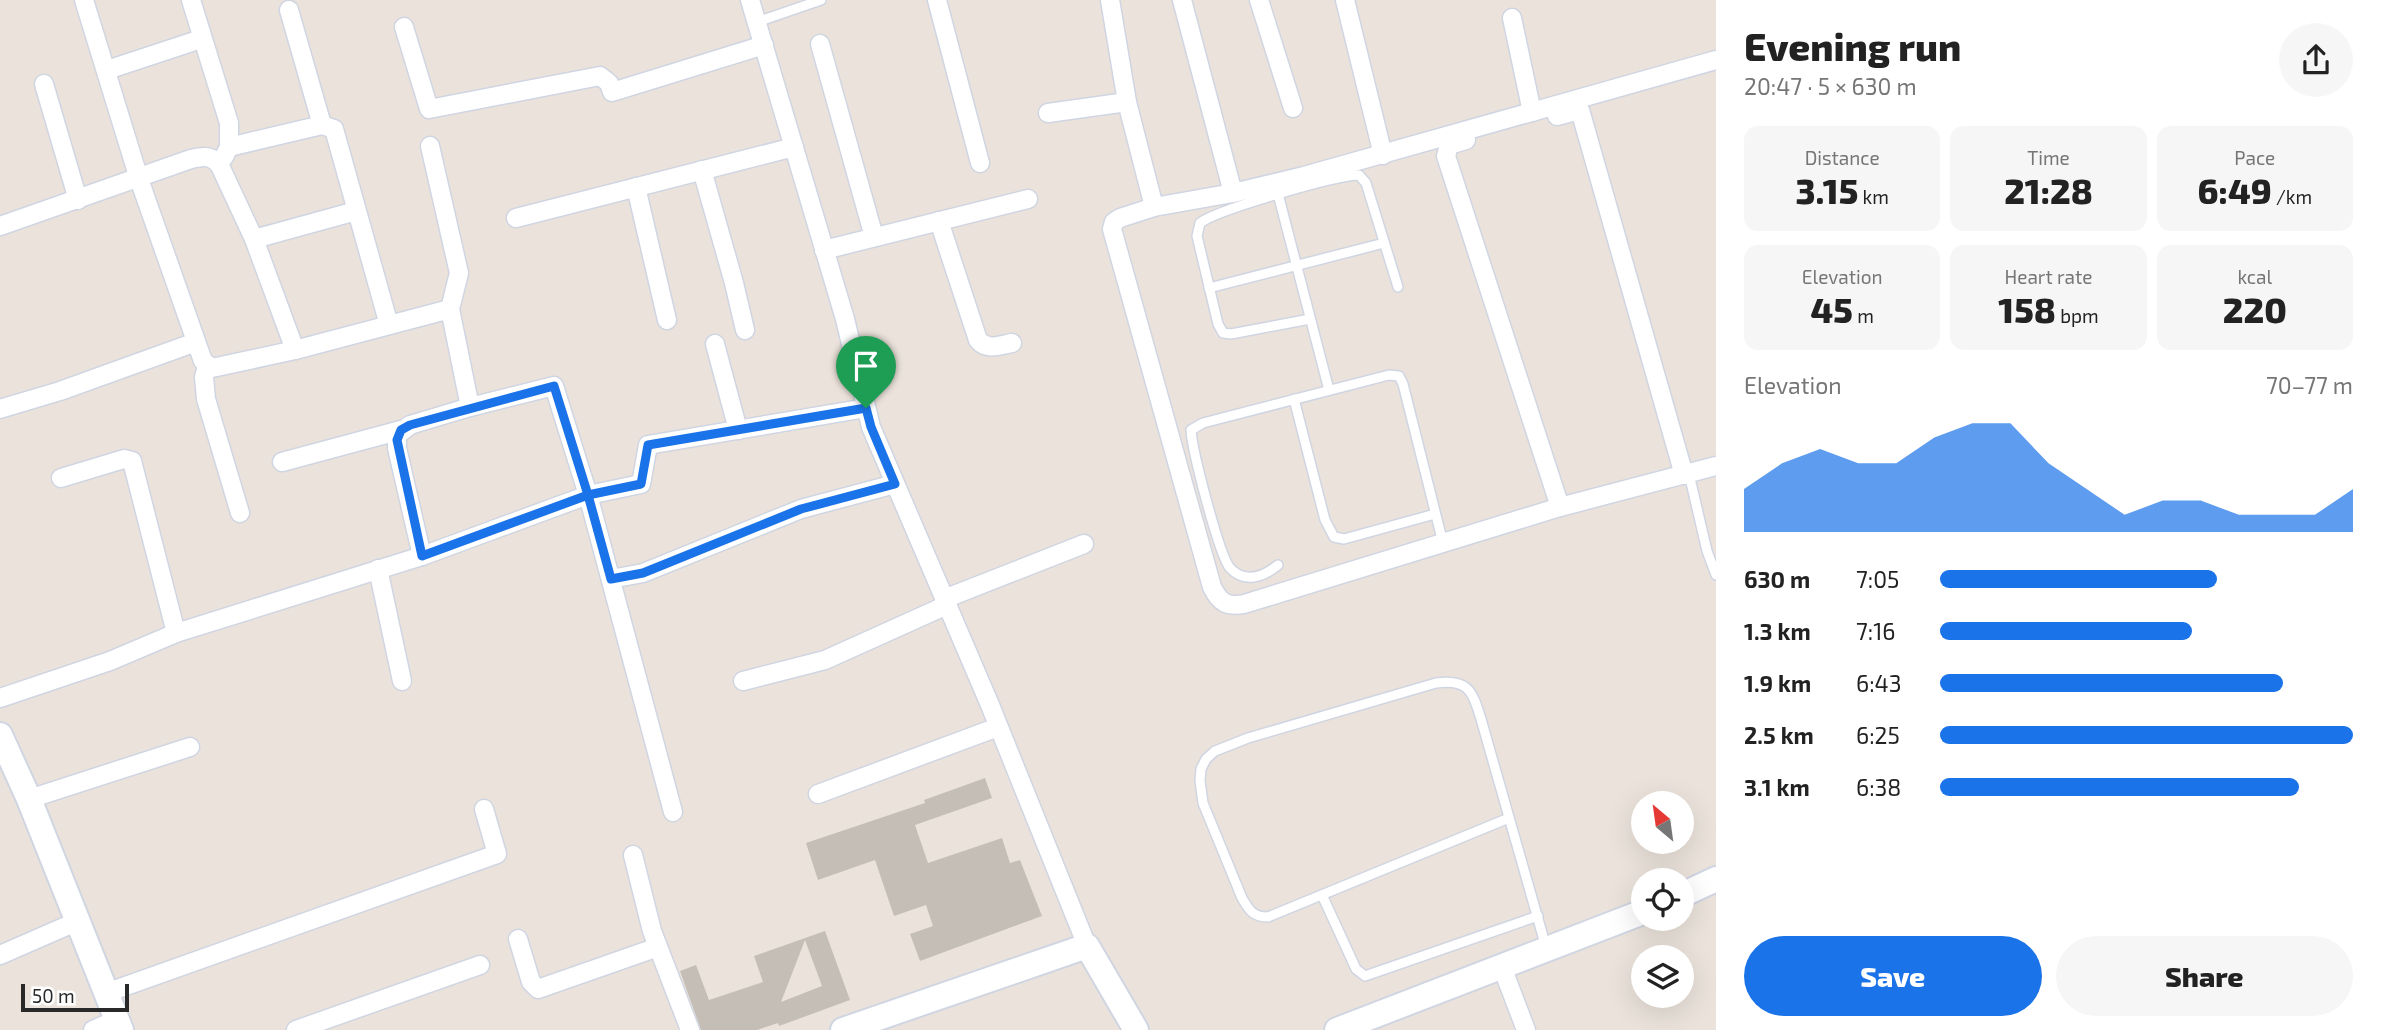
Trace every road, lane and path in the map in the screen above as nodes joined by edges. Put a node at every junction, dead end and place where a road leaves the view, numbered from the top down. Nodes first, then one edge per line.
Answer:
1 (84, 0) edge
2 (191, 0) edge
3 (750, 0) edge
4 (821, 0) edge
5 (937, 0) edge
6 (1110, 0) edge
7 (1182, 0) edge
8 (1259, 0) edge
9 (1345, 0) edge
10 (289, 10) dead end
11 (1512, 18) dead end
12 (757, 22) junction
13 (404, 27) dead end
14 (201, 39) junction
15 (820, 44) dead end
16 (764, 45) junction
17 (1716, 60) edge
18 (107, 70) junction
19 (44, 84) dead end
20 (1127, 102) junction
21 (1293, 108) dead end
22 (1532, 112) junction
23 (1048, 113) dead end
24 (322, 125) junction
25 (430, 146) dead end
26 (229, 147) junction
27 (794, 147) junction
28 (1382, 155) junction
29 (979, 163) dead end
30 (220, 166) junction
31 (702, 170) junction
32 (139, 179) junction
33 (636, 187) junction
34 (1233, 193) junction
35 (1278, 194) junction
36 (1028, 199) dead end
37 (78, 200) junction
38 (1154, 207) junction
39 (356, 211) junction
40 (516, 218) dead end
41 (939, 221) junction
42 (0, 226) edge
43 (874, 237) junction
44 (254, 240) junction
45 (1384, 243) junction
46 (824, 250) junction
47 (1297, 266) junction
48 (1398, 287) dead end
49 (1209, 288) junction
50 (450, 309) junction
51 (1310, 319) junction
52 (667, 320) dead end
53 (389, 325) junction
54 (745, 330) dead end
55 (196, 342) junction
56 (1012, 343) dead end
57 (715, 344) dead end
58 (295, 350) junction
59 (207, 366) junction
60 (1329, 390) junction
61 (1294, 399) junction
62 (470, 407) junction
63 (866, 408) junction
64 (0, 409) edge
65 (401, 430) junction
66 (738, 430) junction
67 (282, 462) dead end
68 (1716, 466) edge
69 (1686, 474) junction
70 (61, 478) dead end
71 (895, 484) junction
72 (588, 495) junction
73 (1560, 507) junction
74 (240, 513) dead end
75 (1435, 514) junction
76 (1443, 543) junction
77 (1084, 544) dead end
78 (422, 556) junction
79 (1278, 565) dead end
80 (378, 569) junction
81 (1716, 575) edge
82 (611, 579) junction
83 (946, 602) junction
84 (176, 633) junction
85 (402, 681) dead end
86 (743, 681) dead end
87 (0, 698) edge
88 (998, 727) junction
89 (0, 735) edge
90 (190, 747) dead end
91 (818, 794) dead end
92 (29, 799) junction
93 (484, 809) dead end
94 (673, 812) dead end
95 (1509, 818) junction
96 (633, 855) dead end
97 (1716, 879) edge
98 (1694, 889) edge
99 (1322, 895) junction
100 (1538, 916) junction
101 (1631, 917) edge
102 (78, 921) junction
103 (518, 939) dead end
104 (1087, 946) junction
105 (658, 947) junction
106 (1547, 949) junction
107 (0, 955) edge
108 (480, 965) dead end
109 (1502, 967) junction
110 (106, 993) junction
111 (119, 1025) edge
112 (93, 1030) edge
113 (296, 1030) edge
114 (690, 1030) edge
115 (843, 1030) edge
116 (1136, 1030) edge
117 (1337, 1030) edge
118 (1527, 1030) edge

1 - 18 street
2 - 14 street
3 - 12 street
4 - 12 lane
5 - 29 street
6 - 20 street
7 - 34 street
8 - 21 street
9 - 28 street
10 - 24 street
11 - 22 street
12 - 16 street
13 - 16 street
14 - 18 street
14 - 26 street
15 - 43 street
16 - 27 street
17 - 22 street
18 - 32 street
19 - 37 street
20 - 23 street
20 - 38 street
22 - 28 street
24 - 26 street
24 - 39 street
25 - 50 street
26 - 30 street
27 - 31 street
27 - 46 street
28 - 34 street
30 - 32 street
30 - 44 street
31 - 33 street
31 - 54 street
32 - 37 street
32 - 55 street
33 - 40 street
33 - 52 street
34 - 38 street
35 - 45 lane
35 - 47 lane
35 - 49 lane
36 - 41 street
37 - 42 street
38 - 76 street
39 - 44 street
39 - 53 street
41 - 43 street
41 - 56 street
43 - 46 street
44 - 58 street
45 - 47 lane
45 - 48 lane
46 - 63 street
47 - 49 lane
47 - 51 lane
49 - 51 lane
50 - 53 street
50 - 62 street
51 - 60 lane
53 - 58 street
55 - 59 street
55 - 64 street
57 - 66 street
58 - 59 street
59 - 74 street
60 - 61 lane
60 - 75 lane
61 - 75 lane
61 - 79 lane
62 - 65 street
62 - 72 street
63 - 66 street
63 - 71 street
65 - 67 street
65 - 78 street
66 - 72 street
68 - 69 street
69 - 73 street
69 - 73 street
69 - 81 lane
70 - 84 street
71 - 82 street
71 - 83 street
72 - 78 street
72 - 82 street
73 - 76 street
75 - 76 lane
77 - 83 street
78 - 80 street
80 - 84 street
80 - 85 street
82 - 94 street
83 - 86 street
83 - 88 street
84 - 87 street
88 - 91 street
88 - 104 street
89 - 92 street
90 - 92 street
92 - 102 street
93 - 110 street
95 - 99 lane
95 - 99 lane
95 - 100 lane
96 - 105 street
97 - 98 street
99 - 100 lane
100 - 106 lane
101 - 106 street
102 - 107 street
102 - 110 street
103 - 105 street
104 - 115 street
104 - 116 street
105 - 114 street
106 - 109 street
108 - 113 street
109 - 117 street
109 - 118 street
110 - 111 street
111 - 112 street

